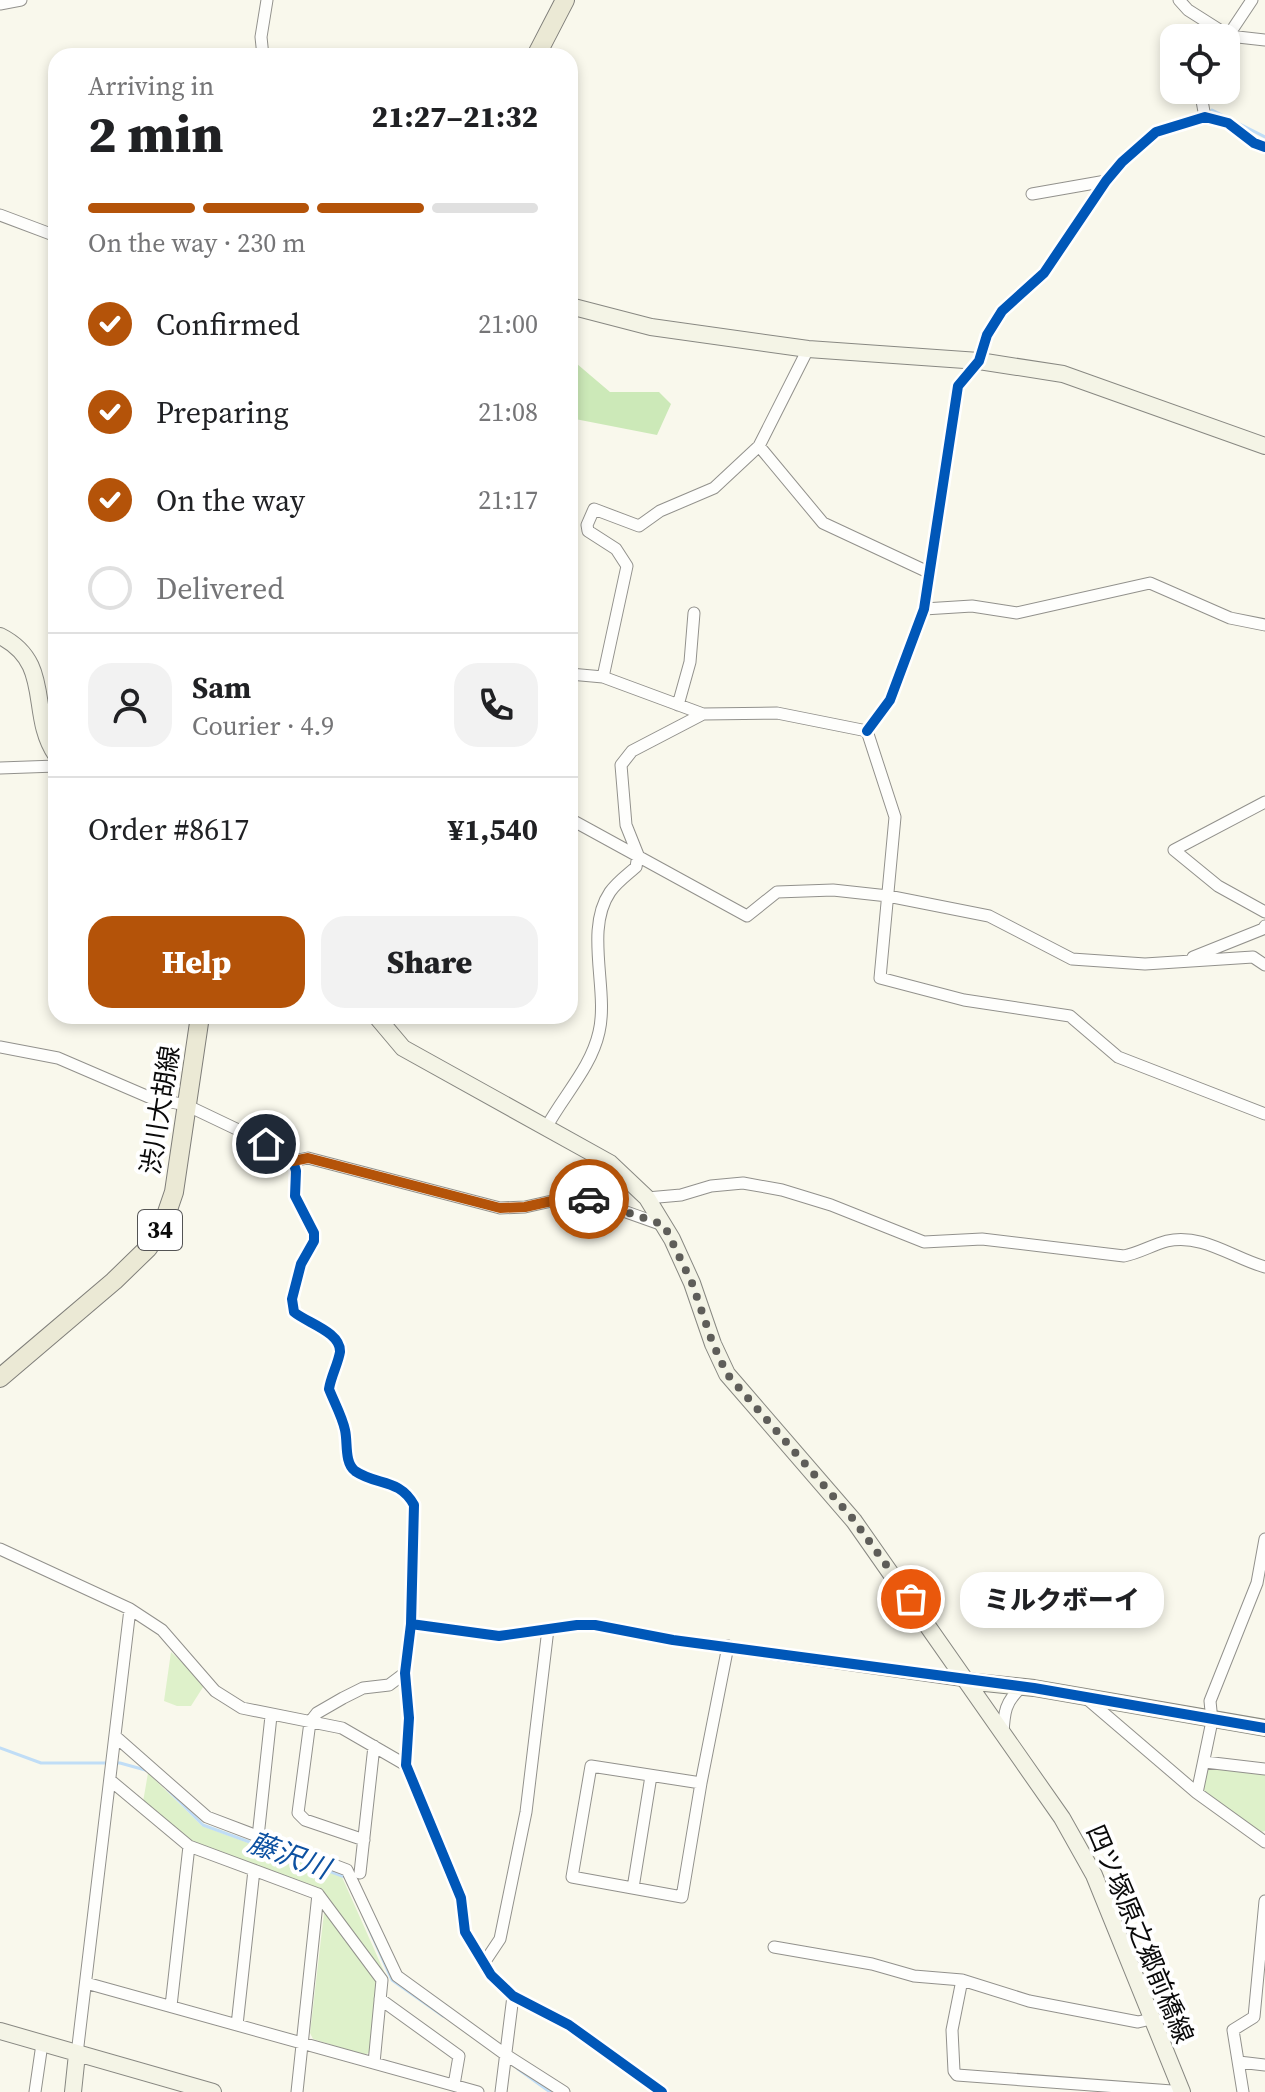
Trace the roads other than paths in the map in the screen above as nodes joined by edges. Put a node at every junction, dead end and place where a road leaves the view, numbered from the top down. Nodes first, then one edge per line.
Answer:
1 (21, 0) edge
2 (267, 0) edge
3 (565, 0) edge
4 (1179, 0) edge
5 (1252, 0) edge
6 (0, 4) edge
7 (1208, 24) edge
8 (1236, 24) edge
9 (1240, 39) edge
10 (1265, 40) edge
11 (262, 48) edge
12 (540, 48) edge
13 (1203, 104) edge
14 (1205, 117) junction
15 (1265, 147) edge
16 (1106, 181) junction
17 (1032, 194) dead end
18 (0, 215) edge
19 (48, 233) edge
20 (578, 308) edge
21 (808, 349) junction
22 (979, 361) junction
23 (759, 446) junction
24 (1265, 446) edge
25 (928, 572) junction
26 (924, 609) junction
27 (694, 613) dead end
28 (1265, 625) edge
29 (0, 636) edge
30 (578, 675) edge
31 (603, 677) junction
32 (678, 705) junction
33 (703, 714) junction
34 (867, 731) junction
35 (48, 740) edge
36 (48, 767) edge
37 (0, 768) edge
38 (1265, 802) edge
39 (578, 823) edge
40 (638, 855) junction
41 (888, 896) junction
42 (1265, 912) edge
43 (1264, 929) edge
44 (1177, 962) junction
45 (1265, 965) edge
46 (199, 1024) edge
47 (383, 1024) edge
48 (0, 1047) edge
49 (186, 1105) junction
50 (1265, 1114) edge
51 (546, 1128) junction
52 (293, 1161) junction
53 (647, 1198) junction
54 (664, 1225) junction
55 (1265, 1267) edge
56 (0, 1378) edge
57 (1265, 1539) edge
58 (0, 1549) edge
59 (130, 1609) junction
60 (411, 1624) junction
61 (548, 1629) junction
62 (728, 1646) junction
63 (405, 1673) junction
64 (966, 1681) junction
65 (1022, 1687) junction
66 (1086, 1698) junction
67 (271, 1716) junction
68 (1212, 1721) junction
69 (310, 1722) junction
70 (1265, 1728) edge
71 (1003, 1734) junction
72 (116, 1737) junction
73 (374, 1746) junction
74 (1205, 1762) junction
75 (406, 1765) junction
76 (1265, 1769) edge
77 (651, 1776) junction
78 (110, 1780) junction
79 (701, 1783) junction
80 (1197, 1793) junction
81 (258, 1837) junction
82 (364, 1840) junction
83 (1265, 1842) edge
84 (189, 1846) junction
85 (254, 1870) junction
86 (360, 1873) dead end
87 (633, 1888) junction
88 (318, 1894) junction
89 (1265, 1901) edge
90 (774, 1947) dead end
91 (484, 1963) junction
92 (962, 1980) junction
93 (86, 1983) junction
94 (513, 1996) junction
95 (380, 1999) junction
96 (171, 2006) junction
97 (1151, 2019) junction
98 (237, 2025) junction
99 (0, 2031) edge
100 (302, 2043) junction
101 (42, 2044) junction
102 (77, 2054) junction
103 (506, 2055) junction
104 (1239, 2062) junction
105 (374, 2063) junction
106 (1265, 2065) edge
107 (454, 2085) junction
108 (1181, 2091) edge
109 (35, 2092) edge
110 (73, 2092) edge
111 (213, 2092) edge
112 (297, 2092) edge
113 (478, 2092) edge
114 (501, 2092) edge
115 (564, 2092) edge
116 (662, 2092) edge
117 (1243, 2092) edge

1 - 6 street
2 - 11 street
3 - 12 main road
4 - 7 street
5 - 8 street
9 - 10 street
13 - 14 street
14 - 15 street
14 - 16 street
16 - 17 street
16 - 22 street
18 - 19 street
20 - 21 main road
21 - 22 main road
21 - 23 street
22 - 24 main road
22 - 25 street
23 - 25 street
23 - 31 street
25 - 26 street
26 - 28 street
26 - 34 street
27 - 32 street
29 - 35 main road
30 - 31 street
31 - 32 street
32 - 33 street
33 - 34 street
33 - 40 street
34 - 41 street
36 - 37 street
38 - 42 street
39 - 40 street
40 - 41 street
40 - 51 street
41 - 44 street
41 - 50 street
43 - 44 street
44 - 45 street
46 - 49 main road, 渋川大胡線 / 34
47 - 51 main road, 四ツ塚原之郷前橋線
48 - 49 street
49 - 52 street
49 - 56 main road, 渋川大胡線 / 34
51 - 53 main road, 四ツ塚原之郷前橋線
52 - 54 street
52 - 60 street
53 - 54 main road, 四ツ塚原之郷前橋線
53 - 55 street
54 - 64 main road, 四ツ塚原之郷前橋線
57 - 68 street
58 - 59 street
59 - 67 street
59 - 72 street
60 - 61 street
60 - 63 street
61 - 62 street
61 - 91 street
62 - 64 street
62 - 79 street
63 - 69 street
63 - 75 street
64 - 65 main road
64 - 71 main road, 四ツ塚原之郷前橋線
65 - 66 main road
65 - 71 street
66 - 68 main road
66 - 80 street
67 - 69 street
67 - 81 street
68 - 70 main road
68 - 74 street
69 - 73 street
69 - 82 street
71 - 97 main road, 四ツ塚原之郷前橋線
72 - 78 street
72 - 81 street
73 - 75 street
73 - 82 street
74 - 76 street
74 - 80 street
75 - 91 street
77 - 79 street
77 - 87 street
77 - 87 street
78 - 84 street
78 - 93 street
79 - 87 street
80 - 83 street
81 - 103 street
82 - 86 street
84 - 85 street
84 - 96 street
85 - 88 street
85 - 98 street
88 - 95 street
88 - 100 street
89 - 104 street
90 - 92 street
91 - 94 street
92 - 97 street
92 - 108 street
93 - 96 street
93 - 102 street
94 - 103 street
94 - 116 street
95 - 105 street
95 - 107 street
96 - 98 street
97 - 108 main road, 四ツ塚原之郷前橋線
98 - 100 street
99 - 101 main road
100 - 105 street
100 - 112 street
101 - 102 main road
101 - 109 street
102 - 110 main road
102 - 111 main road
103 - 114 street
103 - 115 street
104 - 106 street
104 - 117 street
105 - 107 street
107 - 113 street

